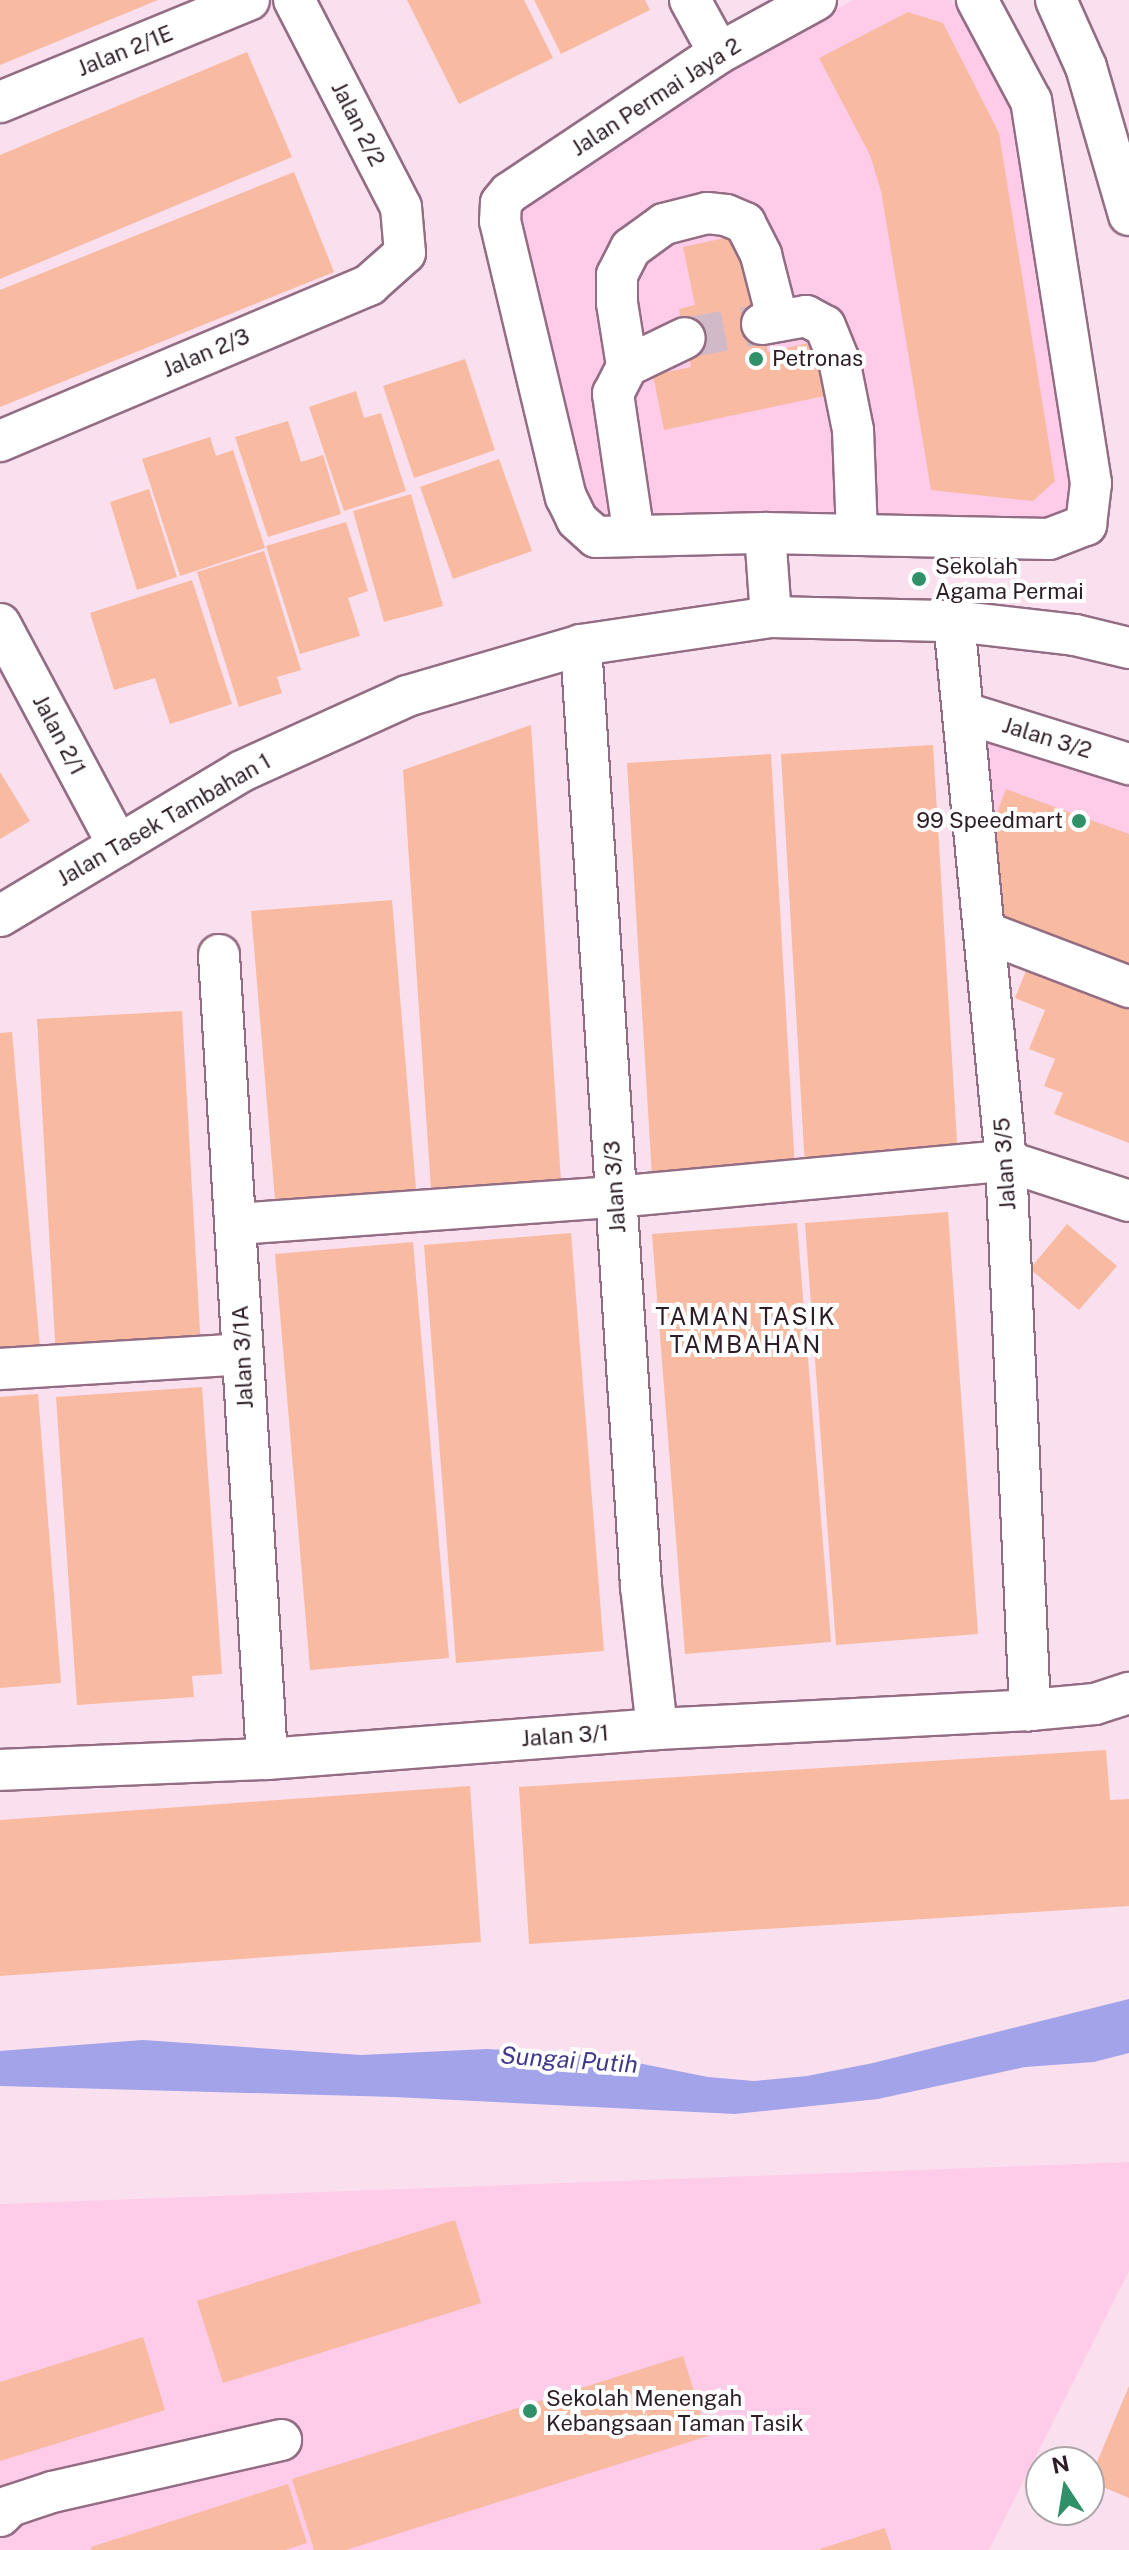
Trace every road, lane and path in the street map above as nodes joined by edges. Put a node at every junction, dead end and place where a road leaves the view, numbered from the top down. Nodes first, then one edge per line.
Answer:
1 (249, 0) edge
2 (294, 0) edge
3 (690, 0) edge
4 (816, 0) edge
5 (977, 0) edge
6 (1056, 0) edge
7 (719, 53) junction
8 (0, 102) edge
9 (1129, 215) edge
10 (405, 253) joint
11 (685, 338) tunnel mouth
12 (627, 366) junction
13 (0, 441) edge
14 (765, 533) junction
15 (857, 535) junction
16 (634, 536) junction
17 (771, 617) junction
18 (954, 621) junction
19 (0, 624) edge
20 (581, 645) junction
21 (1129, 648) edge
22 (965, 713) junction
23 (1129, 764) edge
24 (118, 845) junction
25 (0, 916) edge
26 (985, 932) junction
27 (219, 955) dead end
28 (1129, 987) edge
29 (1006, 1161) junction
30 (615, 1197) junction
31 (1129, 1201) edge
32 (236, 1224) junction
33 (243, 1354) junction
34 (0, 1369) edge
35 (1129, 1693) edge
36 (1030, 1710) junction
37 (657, 1729) junction
38 (267, 1759) junction
39 (0, 1770) edge
40 (281, 2440) dead end
41 (0, 2516) edge

1 - 8 street, Jalan 2/1E
2 - 10 street, Jalan 2/2
3 - 7 street
4 - 7 street, Jalan Permai Jaya 2
5 - 15 street
6 - 9 street
7 - 16 street, Jalan Permai Jaya 2
10 - 13 street, Jalan 2/3
11 - 12 street
12 - 15 street
12 - 16 street
14 - 15 street
14 - 16 street
14 - 17 street
17 - 18 street, Jalan Tasek Tambahan 1
17 - 20 street, Jalan Tasek Tambahan 1
18 - 21 street, Jalan Tasek Tambahan 1
18 - 22 street, Jalan 3/5
19 - 24 street, Jalan 2/1
20 - 24 street, Jalan Tasek Tambahan 1
20 - 30 street, Jalan 3/3
22 - 23 street, Jalan 3/2
22 - 26 street, Jalan 3/5
24 - 25 street, Jalan Tasek Tambahan 1
26 - 28 street
26 - 29 street, Jalan 3/5
27 - 32 street, Jalan 3/1A
29 - 30 street
29 - 31 street
29 - 36 street, Jalan 3/5
30 - 32 street
30 - 37 street, Jalan 3/3
32 - 33 street, Jalan 3/1A
33 - 34 street
33 - 38 street, Jalan 3/1A
35 - 36 street, Jalan 3/1
36 - 37 street, Jalan 3/1
37 - 38 street, Jalan 3/1
38 - 39 street, Jalan 3/1
40 - 41 street

